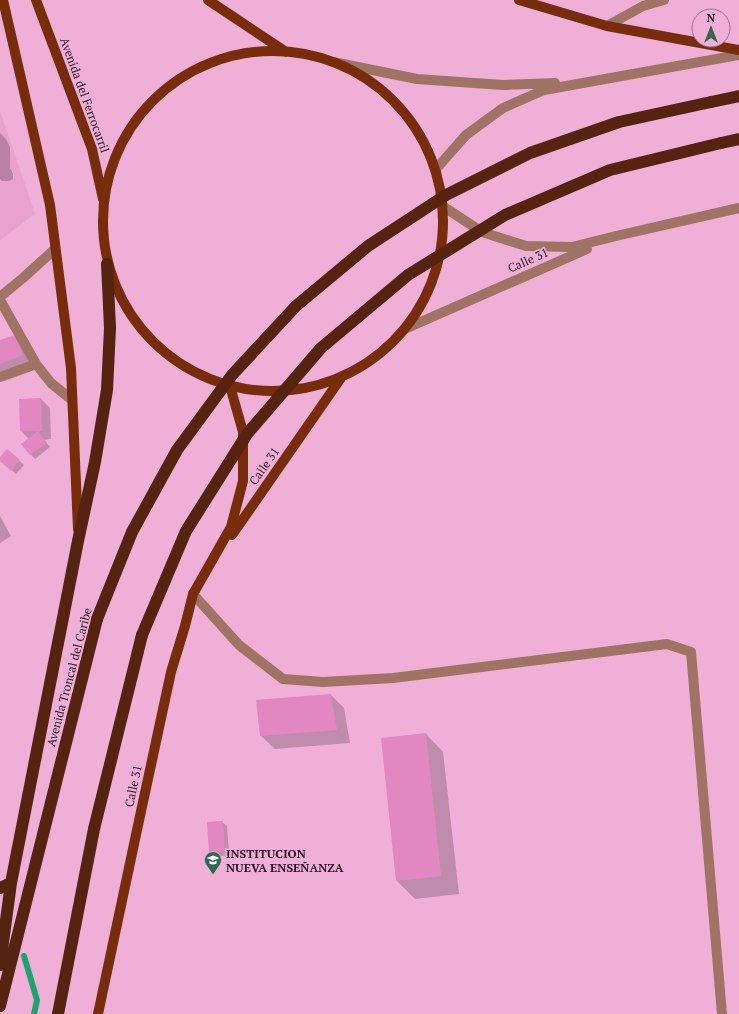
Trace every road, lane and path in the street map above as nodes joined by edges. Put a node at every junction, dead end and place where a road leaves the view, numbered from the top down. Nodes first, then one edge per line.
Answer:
1 (3, 0) edge
2 (36, 0) edge
3 (208, 0) edge
4 (519, 0) edge
5 (664, 0) edge
6 (642, 3) edge
7 (607, 26) junction
8 (739, 50) edge
9 (286, 52) junction
10 (739, 55) edge
11 (333, 62) junction
12 (588, 82) junction
13 (739, 96) edge
14 (739, 138) edge
15 (436, 169) junction
16 (104, 200) junction
17 (444, 207) junction
18 (739, 208) edge
19 (616, 236) junction
20 (55, 249) junction
21 (107, 264) junction
22 (0, 297) edge
23 (0, 300) edge
24 (407, 328) junction
25 (36, 364) junction
26 (0, 377) edge
27 (341, 378) junction
28 (230, 386) junction
29 (72, 400) junction
30 (78, 540) junction
31 (208, 569) junction
32 (193, 594) junction
33 (11, 883) junction
34 (0, 888) edge
35 (0, 965) edge
36 (0, 1006) edge
37 (58, 1014) edge
38 (98, 1014) edge
39 (722, 1014) edge

1 - 20 main road
2 - 16 main road, Avenida del Ferrocarril
3 - 9 main road
4 - 7 main road
5 - 6 street
6 - 7 street
7 - 8 main road
9 - 11 main road
9 - 16 main road
10 - 12 street
11 - 12 street
11 - 15 main road
12 - 15 street
13 - 36 highway, Avenida Troncal del Caribe, bridge
14 - 37 highway, bridge
15 - 17 main road
16 - 21 main road
17 - 19 street, Calle 31
17 - 24 main road
18 - 19 street, Calle 31
19 - 24 street, Calle 31
20 - 22 street
20 - 29 main road
21 - 28 main road
21 - 30 highway
23 - 25 street
24 - 27 main road
25 - 26 street
25 - 29 street
27 - 28 main road
27 - 31 main road, Calle 31
28 - 31 main road, Calle 31
29 - 30 main road
30 - 33 highway
31 - 32 main road, Calle 31
32 - 38 main road, Calle 31
32 - 39 street
33 - 34 highway
33 - 35 highway

